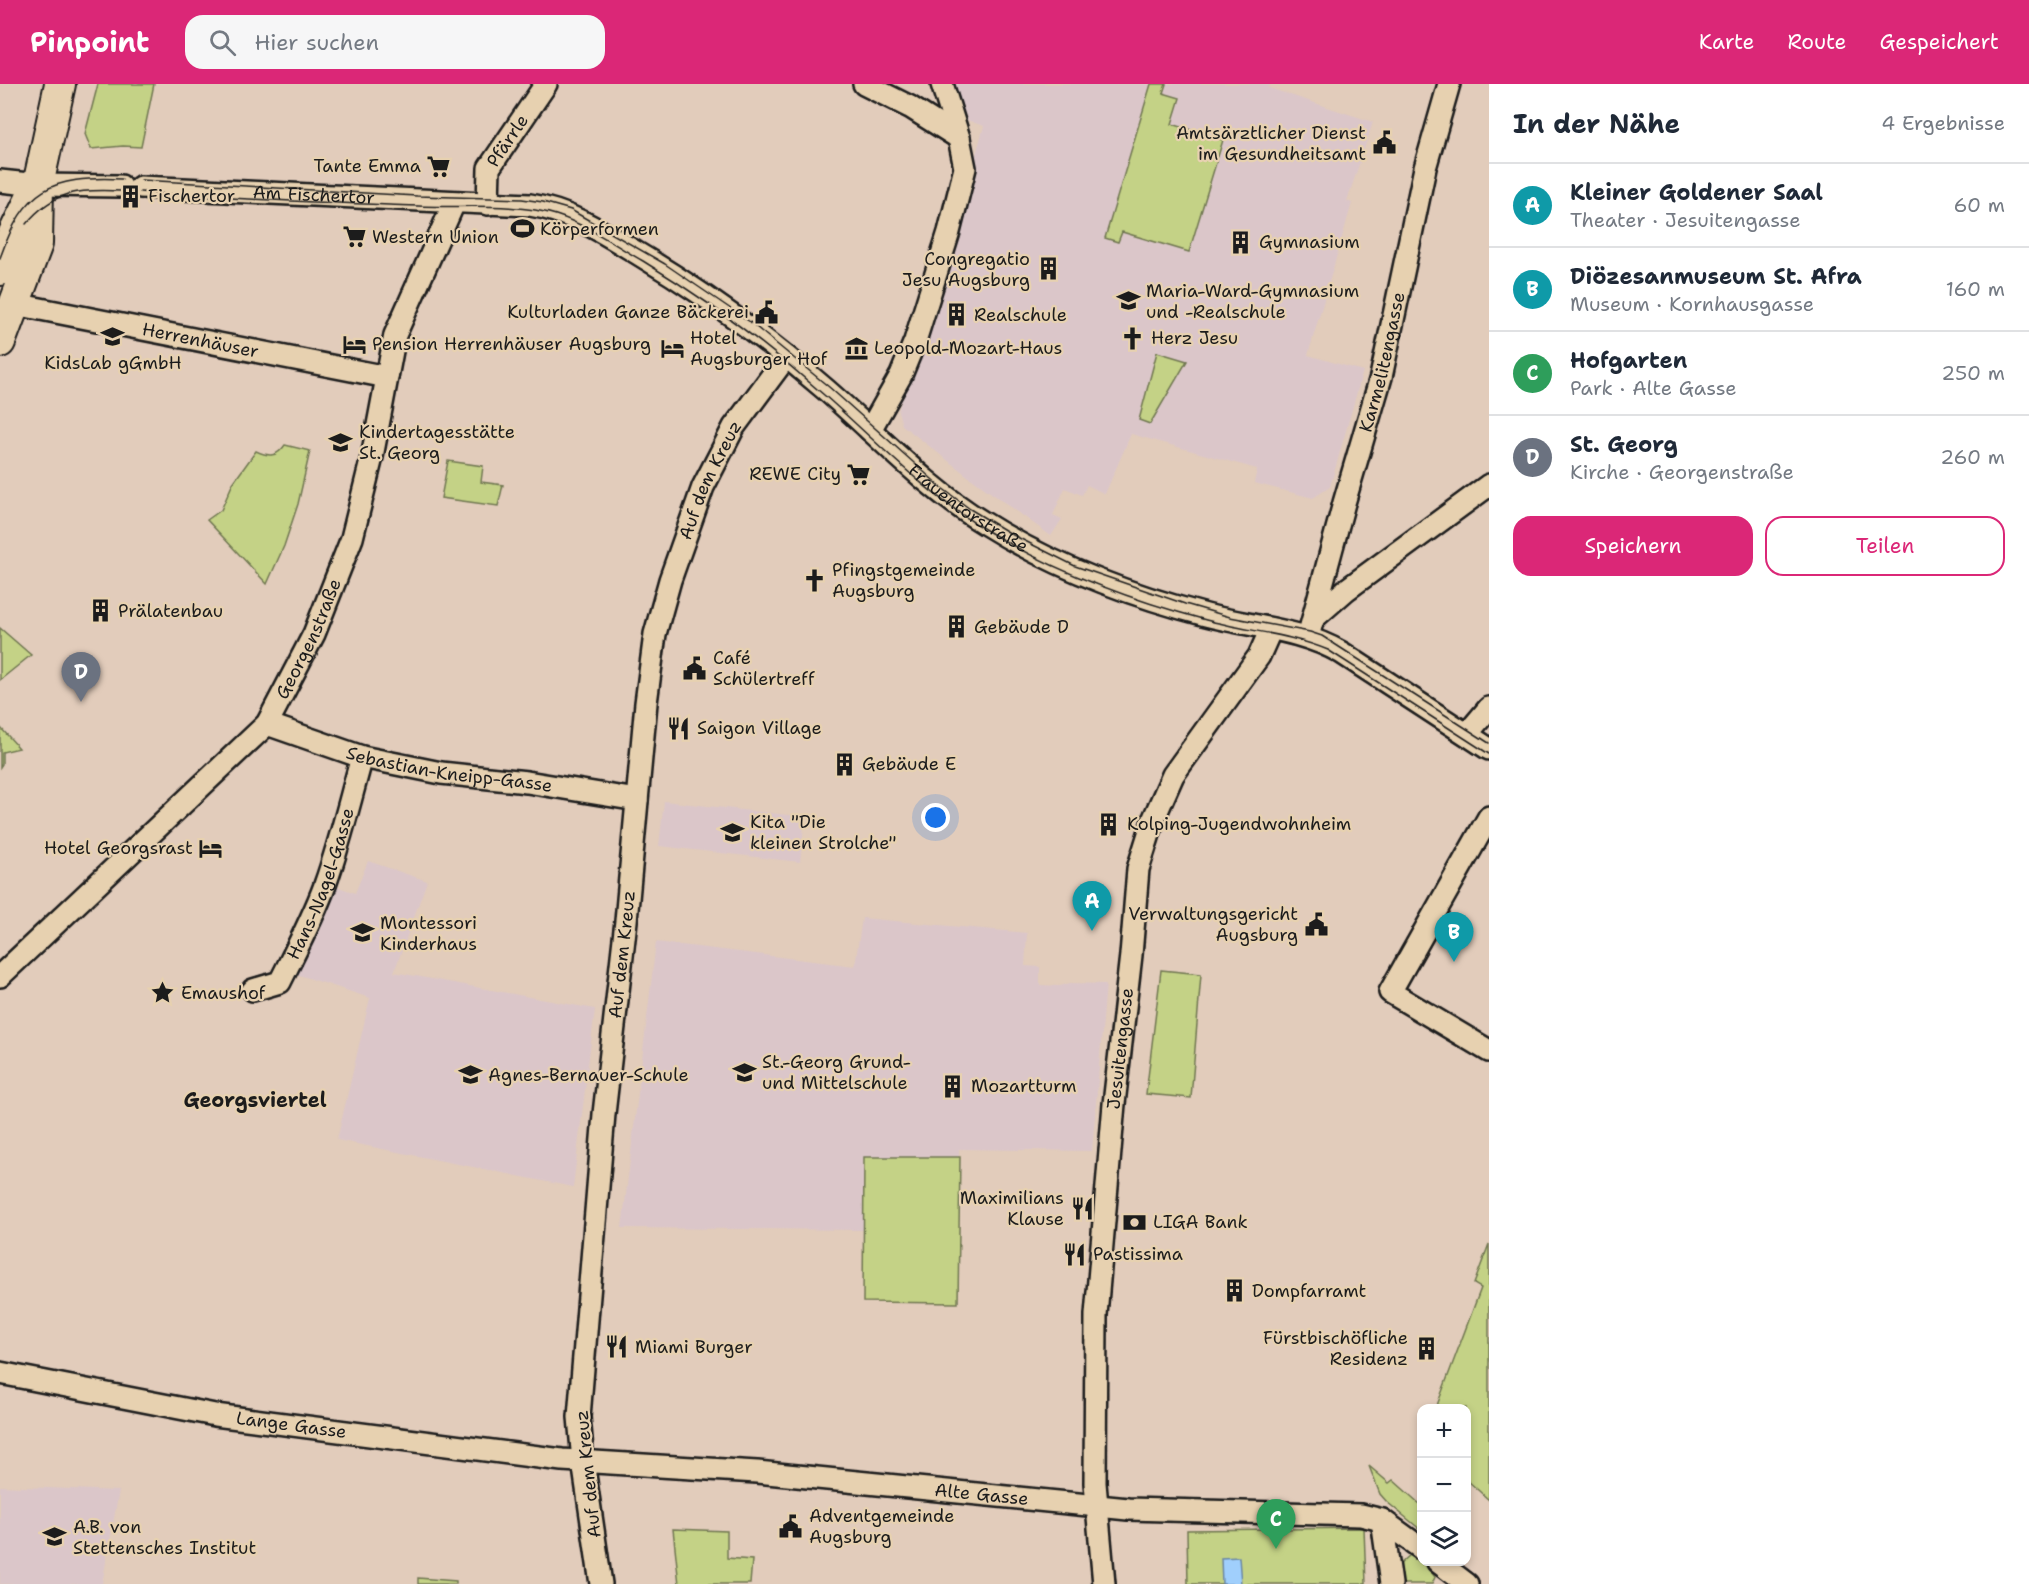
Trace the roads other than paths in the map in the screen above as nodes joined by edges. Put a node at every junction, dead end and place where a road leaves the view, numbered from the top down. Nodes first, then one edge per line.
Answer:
1 (60, 84) edge
2 (546, 84) edge
3 (864, 84) edge
4 (1449, 84) edge
5 (942, 85) edge
6 (959, 138) junction
7 (0, 181) edge
8 (38, 184) junction
9 (454, 203) junction
10 (489, 204) junction
11 (0, 270) edge
12 (15, 304) junction
13 (0, 342) edge
14 (786, 357) junction
15 (387, 377) junction
16 (870, 430) junction
17 (1489, 485) edge
18 (1311, 628) junction
19 (1270, 629) junction
20 (1489, 708) edge
21 (267, 724) junction
22 (1467, 734) junction
23 (1489, 749) edge
24 (362, 757) junction
25 (638, 800) junction
26 (1489, 817) edge
27 (0, 976) edge
28 (253, 990) dead end
29 (1489, 1051) edge
30 (0, 1373) edge
31 (583, 1461) junction
32 (1097, 1505) junction
33 (1382, 1520) junction
34 (1417, 1545) edge
35 (1443, 1566) edge
36 (601, 1584) edge
37 (1104, 1584) edge
38 (1391, 1584) edge
39 (1467, 1584) edge

1 - 8 street
2 - 10 street, Pfärrle
3 - 6 street
4 - 18 street, Karmelitengasse
5 - 6 street
6 - 16 street
7 - 8 street, Am Fischertor
8 - 9 street, Am Fischertor
8 - 11 street
8 - 12 street
9 - 10 street, Am Fischertor
9 - 15 street, Georgenstraße
10 - 14 street, Frauentorstraße
12 - 13 street
12 - 15 street, Herrenhäuser
14 - 16 street, Frauentorstraße
14 - 25 street, Auf dem Kreuz
15 - 21 street, Georgenstraße
16 - 19 street, Frauentorstraße
17 - 18 street
18 - 19 street, Frauentorstraße
18 - 22 street, Frauentorstraße
19 - 32 street, Jesuitengasse
20 - 22 street
21 - 24 street, Sebastian-Kneipp-Gasse
21 - 27 street, Georgenstraße
22 - 23 street, Frauentorstraße
24 - 25 street, Sebastian-Kneipp-Gasse
24 - 28 street, Hans-Nagel-Gasse
25 - 31 street, Auf dem Kreuz
26 - 29 street
30 - 31 street, Lange Gasse
31 - 32 street, Alte Gasse
31 - 36 street, Auf dem Kreuz
32 - 33 street, Alte Gasse
32 - 37 street, Jesuitengasse
33 - 34 street
33 - 38 street
35 - 39 street

